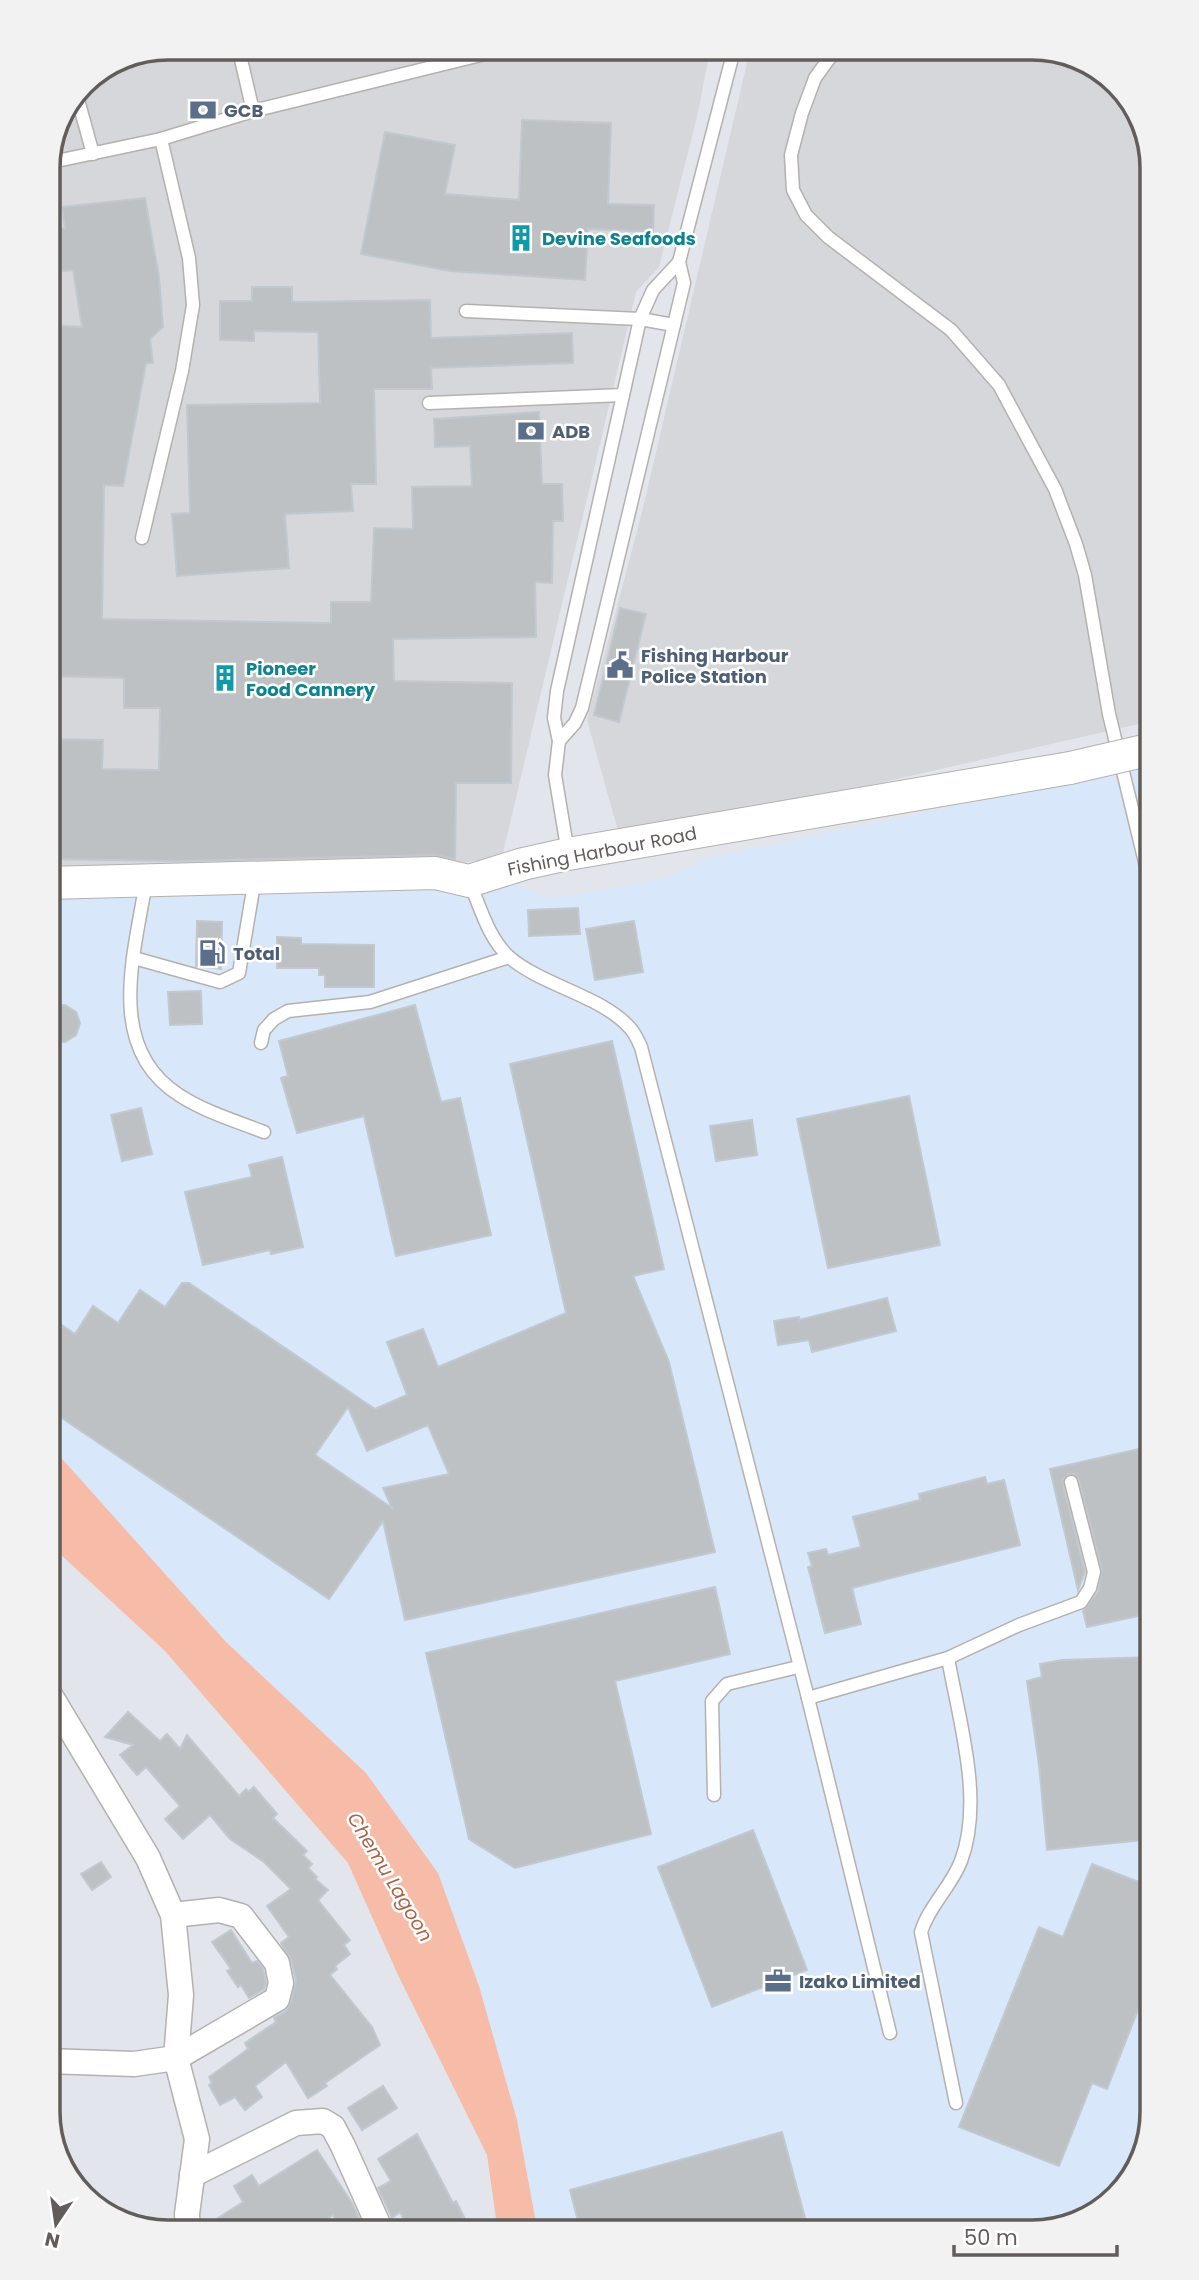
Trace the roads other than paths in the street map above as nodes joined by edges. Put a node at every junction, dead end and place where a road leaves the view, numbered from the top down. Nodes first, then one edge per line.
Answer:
1 (241, 60) edge
2 (446, 60) edge
3 (731, 60) edge
4 (829, 60) edge
5 (80, 106) edge
6 (253, 111) junction
7 (162, 139) junction
8 (93, 153) junction
9 (60, 160) edge
10 (679, 262) junction
11 (466, 311) dead end
12 (640, 319) junction
13 (674, 325) junction
14 (623, 395) junction
15 (429, 403) dead end
16 (142, 538) dead end
17 (559, 741) junction
18 (1140, 752) edge
19 (1140, 842) edge
20 (568, 854) junction
21 (255, 878) junction
22 (146, 880) junction
23 (469, 881) junction
24 (60, 883) edge
25 (509, 957) junction
26 (134, 958) junction
27 (261, 1043) dead end
28 (264, 1132) dead end
29 (1071, 1482) dead end
30 (948, 1658) junction
31 (799, 1667) junction
32 (807, 1698) junction
33 (60, 1712) edge
34 (714, 1795) dead end
35 (173, 1915) junction
36 (890, 2033) dead end
37 (176, 2058) junction
38 (60, 2061) edge
39 (956, 2103) dead end
40 (192, 2175) junction
41 (187, 2220) edge
42 (376, 2220) edge

1 - 6 lane
2 - 6 lane
3 - 10 lane
4 - 19 lane
5 - 8 lane
6 - 7 lane
7 - 8 lane
7 - 16 lane
8 - 9 lane
10 - 12 lane
10 - 13 lane
11 - 12 lane
12 - 13 lane
12 - 14 lane
13 - 17 lane
14 - 15 lane
14 - 17 lane
17 - 20 lane
18 - 20 street, Fishing Harbour Road, bridge
20 - 23 street, Fishing Harbour Road
21 - 22 street
21 - 23 street
21 - 26 lane
22 - 24 street
22 - 26 lane
23 - 25 lane
25 - 27 lane
25 - 31 lane
26 - 28 lane
29 - 30 lane
30 - 32 lane
30 - 39 lane
31 - 32 lane
31 - 34 lane
32 - 36 lane
33 - 35 street
35 - 37 street
35 - 37 street
37 - 38 street
37 - 40 street
40 - 41 street
40 - 42 street

